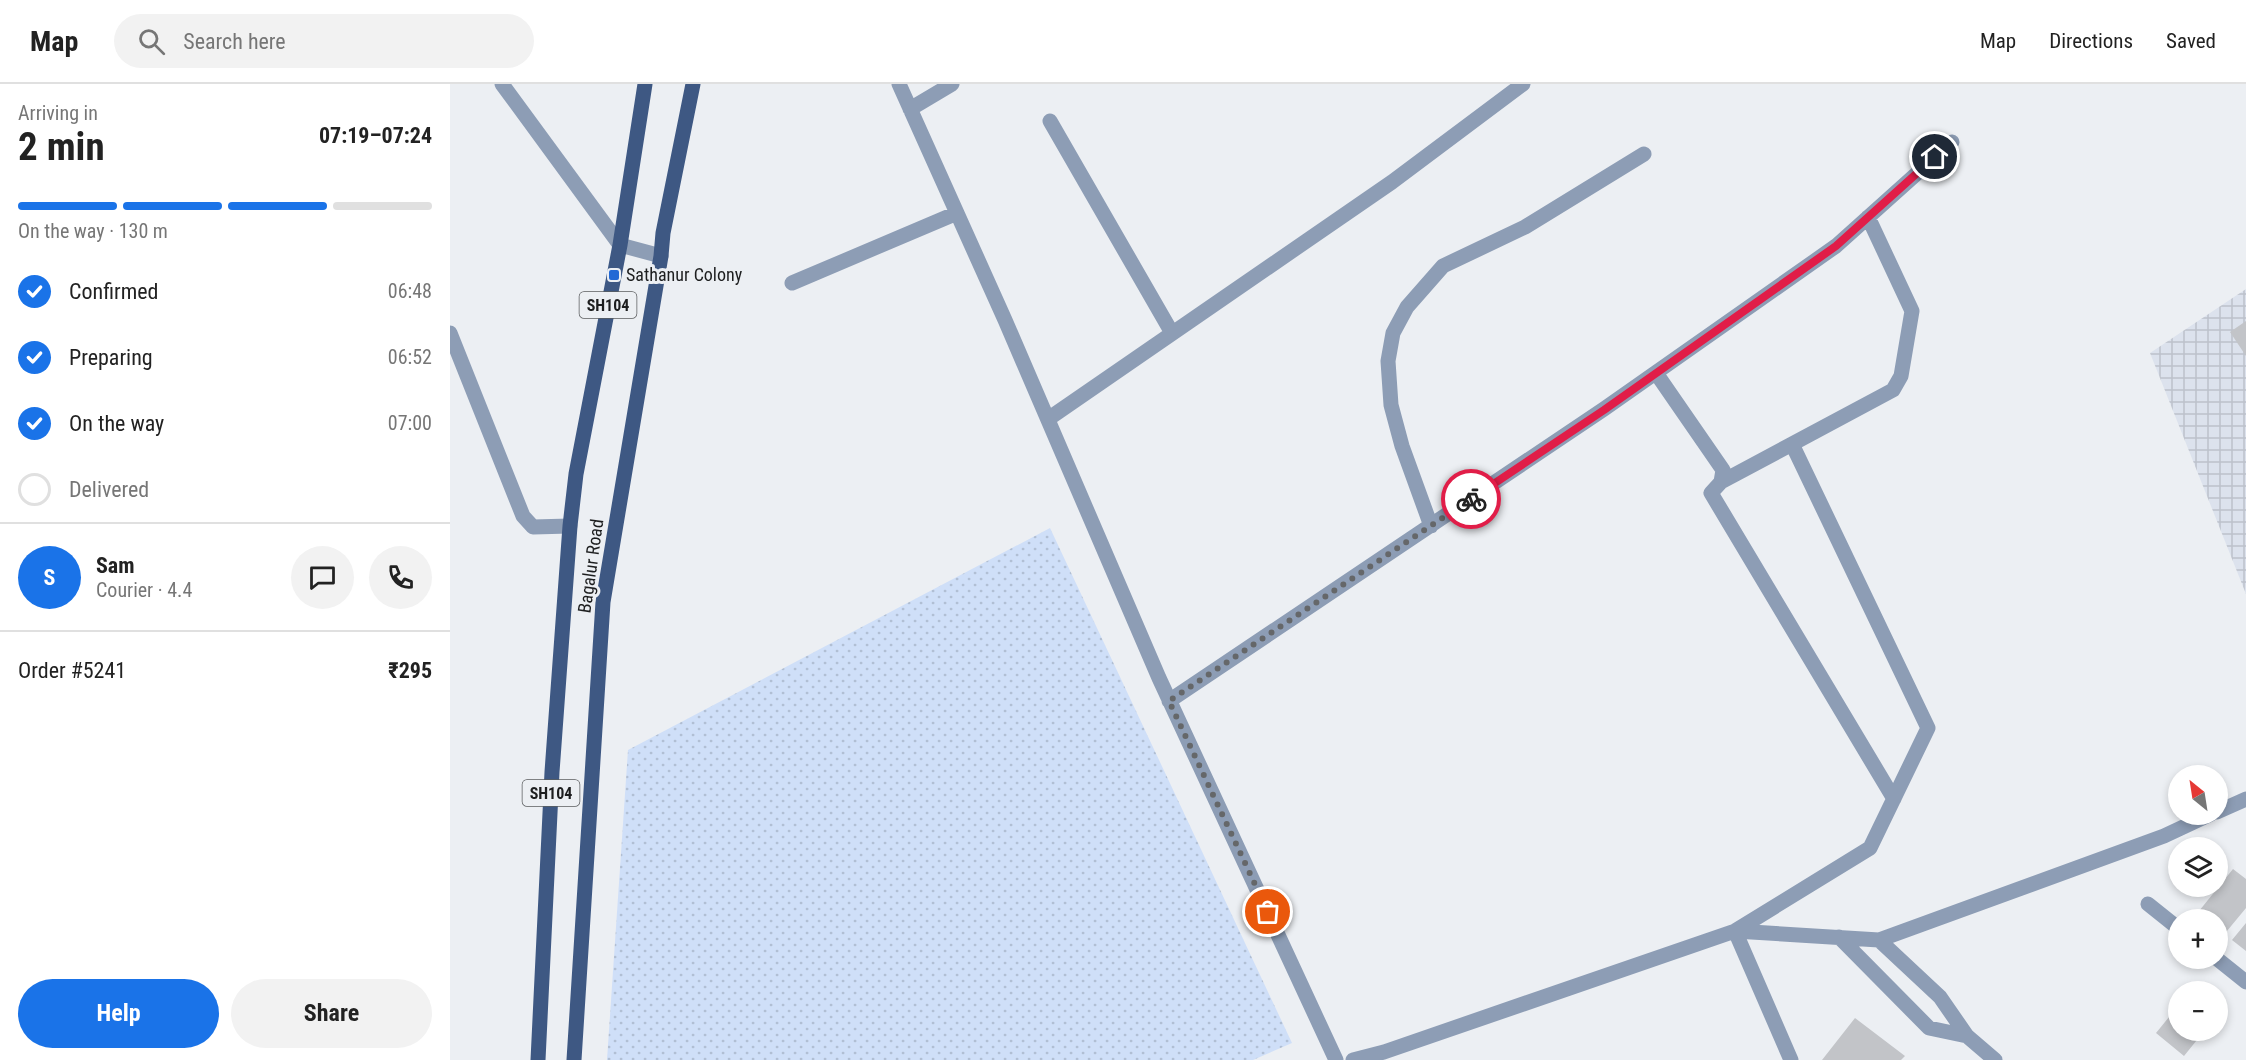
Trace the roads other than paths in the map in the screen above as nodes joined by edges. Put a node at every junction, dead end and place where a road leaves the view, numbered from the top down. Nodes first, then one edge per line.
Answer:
1 (502, 84) edge
2 (645, 84) edge
3 (693, 84) edge
4 (899, 84) edge
5 (952, 84) edge
6 (1523, 84) edge
7 (910, 109) junction
8 (1050, 121) dead end
9 (1952, 142) dead end
10 (1644, 154) dead end
11 (957, 213) junction
12 (1868, 217) junction
13 (620, 245) junction
14 (661, 256) junction
15 (792, 283) dead end
16 (450, 333) edge
17 (1172, 333) junction
18 (1656, 373) junction
19 (1048, 419) junction
20 (1792, 444) junction
21 (1721, 482) junction
22 (570, 526) junction
23 (1431, 526) junction
24 (1169, 701) junction
25 (1894, 799) junction
26 (2246, 799) edge
27 (2228, 807) edge
28 (2188, 825) edge
29 (2148, 904) dead end
30 (2168, 920) edge
31 (1735, 931) junction
32 (1839, 937) junction
33 (1879, 940) junction
34 (2228, 968) edge
35 (2246, 982) edge
36 (1967, 1036) junction
37 (1386, 1056) edge
38 (538, 1060) edge
39 (574, 1060) edge
40 (1336, 1060) edge
41 (1353, 1060) edge
42 (1791, 1060) edge
43 (1995, 1060) edge

1 - 13 street
2 - 13 main road, Bagalur Road / SH104
3 - 14 main road, Bagalur Road / SH104
4 - 7 street
5 - 7 street
6 - 17 street
7 - 11 street
8 - 17 street
9 - 12 street
10 - 23 street
11 - 15 street
11 - 19 street
12 - 18 street
12 - 20 street
13 - 14 street
13 - 22 main road, Bagalur Road / SH104
14 - 39 main road, Bagalur Road / SH104
16 - 22 street
17 - 19 street
18 - 21 street
18 - 23 street
19 - 24 street
20 - 21 street
20 - 25 street
21 - 25 street
22 - 38 main road, Bagalur Road / SH104
23 - 24 street
24 - 40 street
25 - 31 street
26 - 27 street
28 - 33 street
29 - 30 street
31 - 32 street
31 - 37 street
31 - 42 street
32 - 33 street
32 - 36 street
33 - 36 street
34 - 35 street
36 - 43 street
37 - 41 street

